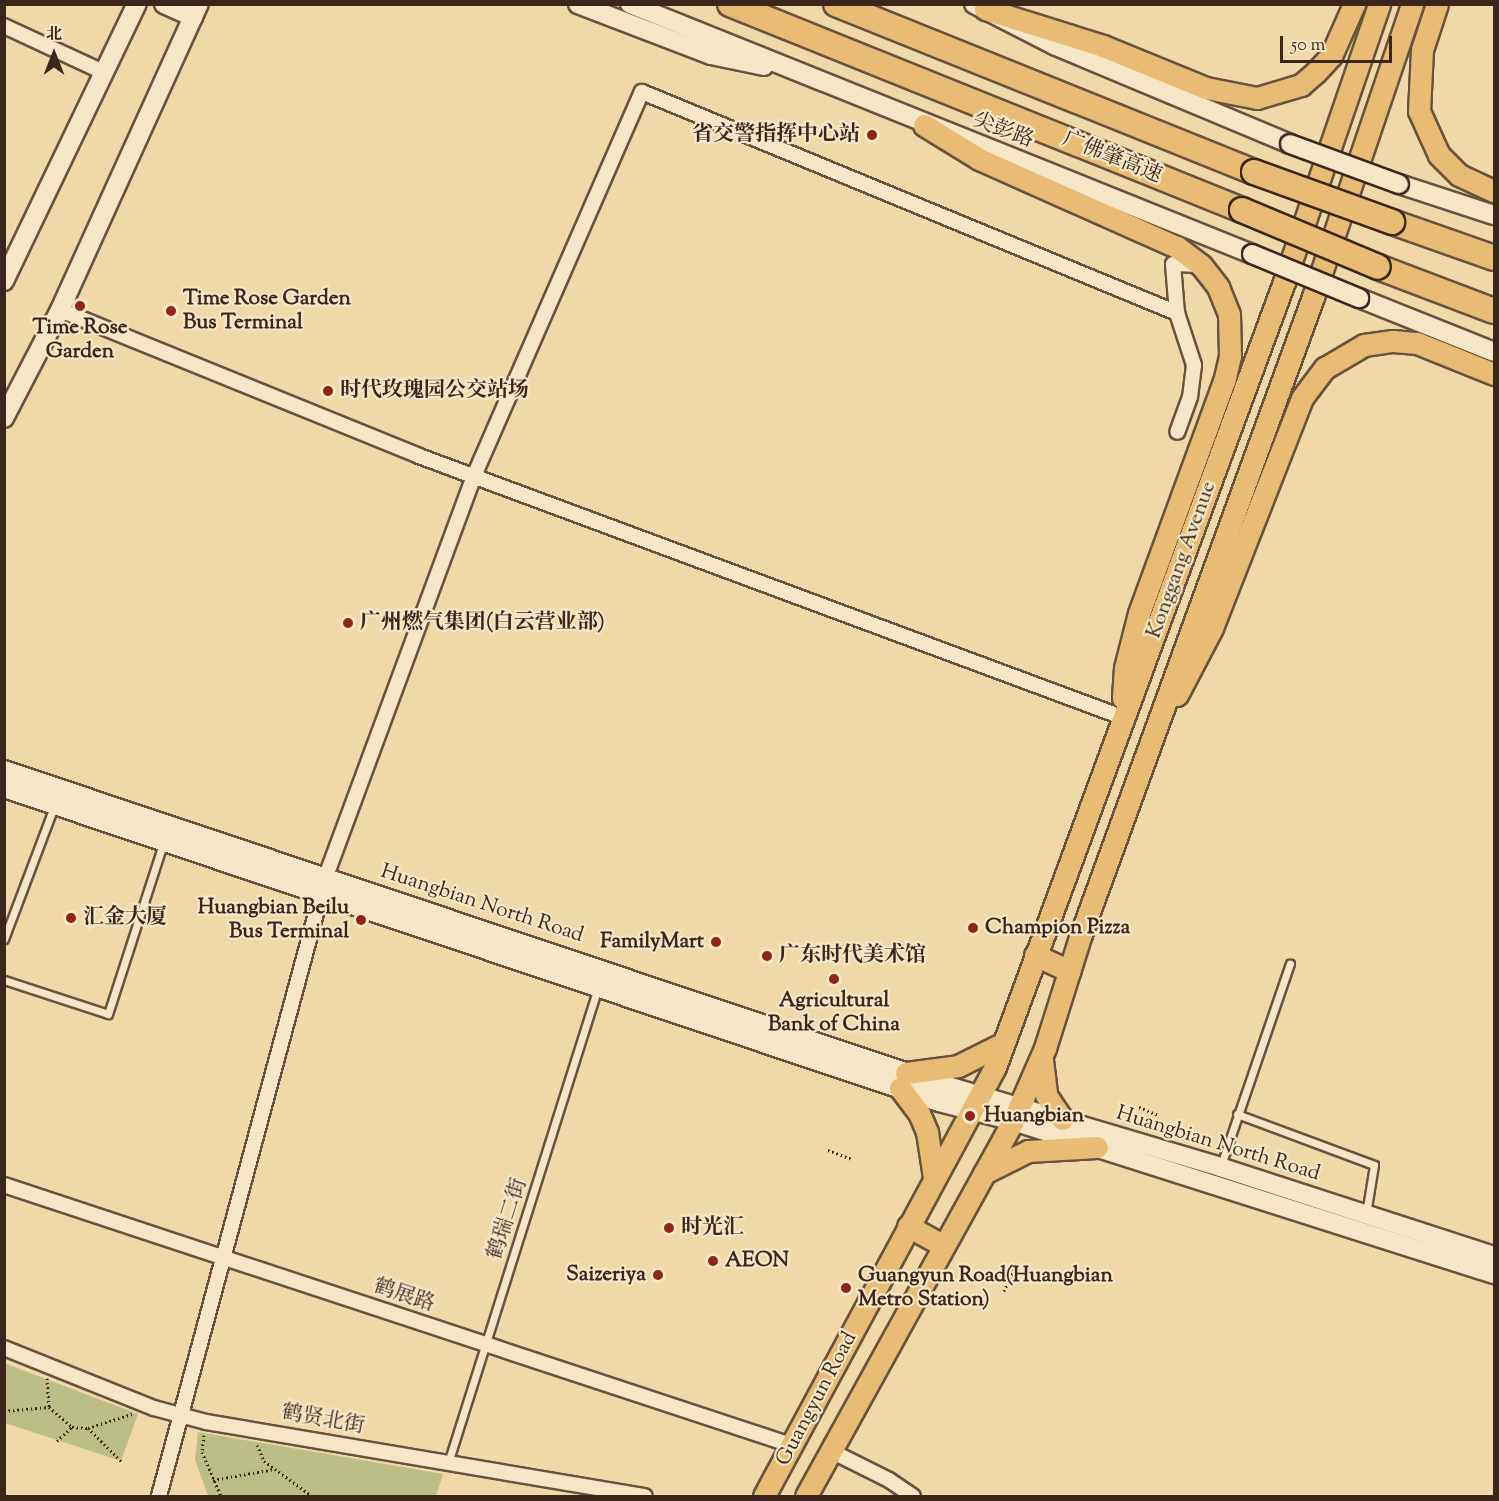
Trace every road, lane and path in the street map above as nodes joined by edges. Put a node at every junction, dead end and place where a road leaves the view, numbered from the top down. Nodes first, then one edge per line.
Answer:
1 (137, 4) edge
2 (164, 4) edge
3 (579, 4) edge
4 (630, 4) edge
5 (729, 4) edge
6 (836, 4) edge
7 (1354, 4) edge
8 (1378, 4) edge
9 (1412, 4) edge
10 (1437, 4) edge
11 (982, 6) edge
12 (196, 11) edge
13 (4, 26) edge
14 (103, 72) junction
15 (800, 73) junction
16 (924, 125) junction
17 (1494, 191) edge
18 (1494, 215) edge
19 (1494, 258) edge
20 (1201, 265) junction
21 (4, 281) edge
22 (60, 310) junction
23 (1178, 312) junction
24 (1494, 313) edge
25 (1494, 352) edge
26 (1494, 374) edge
27 (4, 418) edge
28 (1177, 432) dead end
29 (474, 476) junction
30 (1122, 717) junction
31 (1155, 728) junction
32 (4, 770) edge
33 (4, 788) edge
34 (58, 797) junction
35 (167, 833) junction
36 (326, 876) junction
37 (320, 894) junction
38 (434, 922) junction
39 (4, 939) edge
40 (1035, 954) junction
41 (1290, 963) dead end
42 (1069, 971) junction
43 (4, 980) edge
44 (599, 985) junction
45 (1005, 1043) junction
46 (1042, 1054) junction
47 (903, 1081) junction
48 (975, 1103) junction
49 (1139, 1107) dead end
50 (1017, 1113) junction
51 (1237, 1113) junction
52 (1158, 1115) dead end
53 (1062, 1119) junction
54 (1097, 1147) junction
55 (828, 1150) dead end
56 (851, 1159) dead end
57 (1220, 1167) junction
58 (984, 1173) junction
59 (934, 1177) junction
60 (4, 1185) edge
61 (1366, 1214) junction
62 (908, 1226) junction
63 (944, 1246) junction
64 (1494, 1256) edge
65 (223, 1259) junction
66 (1016, 1265) dead end
67 (1494, 1274) edge
68 (1004, 1291) dead end
69 (485, 1345) junction
70 (4, 1348) edge
71 (46, 1365) junction
72 (49, 1407) junction
73 (154, 1408) junction
74 (4, 1411) edge
75 (180, 1413) junction
76 (206, 1422) junction
77 (72, 1426) junction
78 (88, 1428) junction
79 (251, 1429) junction
80 (57, 1441) dead end
81 (791, 1445) junction
82 (831, 1451) junction
83 (121, 1461) dead end
84 (448, 1463) junction
85 (275, 1469) junction
86 (213, 1480) junction
87 (159, 1497) edge
88 (221, 1497) edge
89 (312, 1497) edge
90 (645, 1497) edge
91 (764, 1497) edge
92 (806, 1497) edge
93 (913, 1497) edge

1 - 14 street
2 - 12 street
3 - 15 street
4 - 15 street, 尖彭路
5 - 24 highway, 广佛肇高速, bridge
6 - 19 highway, 广佛肇高速, bridge
7 - 11 main road
8 - 30 main road, Konggang Avenue
9 - 31 main road, Konggang Avenue
10 - 17 main road
11 - 18 street, bridge
12 - 22 street
13 - 14 street
14 - 21 street
15 - 16 street, 尖彭路
16 - 20 main road
16 - 25 street, 尖彭路, bridge
20 - 23 street
20 - 30 main road
22 - 27 street
22 - 29 street
23 - 28 street
23 - 29 street
26 - 31 main road
29 - 30 street
29 - 36 street
30 - 40 main road, Konggang Avenue
31 - 42 main road, Konggang Avenue
32 - 34 street, Huangbian North Road
33 - 34 street, Huangbian North Road
34 - 35 street, Huangbian North Road
34 - 39 lane
35 - 36 street, Huangbian North Road
35 - 37 street, Huangbian North Road
35 - 43 lane
36 - 37 street
36 - 38 street, Huangbian North Road
37 - 38 street, Huangbian North Road
37 - 65 street
38 - 44 street, Huangbian North Road
38 - 47 street, Huangbian North Road
40 - 42 main road
40 - 45 main road, Konggang Avenue
41 - 51 lane
42 - 46 main road, Konggang Avenue
44 - 47 street, Huangbian North Road
44 - 69 lane, 鹤瑞二街
45 - 47 main road
45 - 48 main road, Konggang Avenue
46 - 50 main road, Konggang Avenue
46 - 53 main road
47 - 48 street, Huangbian North Road
47 - 59 main road
48 - 50 street, Huangbian North Road
48 - 59 main road, Guangyun Road
49 - 52 path
50 - 53 street, Huangbian North Road
50 - 54 street, Huangbian North Road
50 - 58 main road, Guangyun Road
51 - 57 lane
51 - 61 lane
53 - 57 street, Huangbian North Road
54 - 58 main road
54 - 67 street, Huangbian North Road
55 - 56 path
57 - 61 street, Huangbian North Road
58 - 63 main road, Guangyun Road
59 - 62 main road, Guangyun Road
60 - 65 street, 鹤展路
61 - 64 street, Huangbian North Road
62 - 63 main road
62 - 81 main road, Guangyun Road
63 - 82 main road, Guangyun Road
65 - 69 street, 鹤展路
65 - 75 street
66 - 68 path
69 - 81 street, 鹤展路
69 - 84 lane, 鹤瑞二街
70 - 71 street, 鹤贤北街
71 - 72 path
71 - 73 street, 鹤贤北街
72 - 74 path
72 - 77 path
73 - 75 street, 鹤贤北街
73 - 78 path
75 - 76 street, 鹤贤北街
75 - 87 street
76 - 79 street, 鹤贤北街
76 - 86 path
77 - 78 path
77 - 80 path
78 - 83 path
79 - 84 street, 鹤贤北街
79 - 85 path
81 - 91 main road, Guangyun Road
82 - 92 main road, Guangyun Road
82 - 93 street
84 - 90 street, 鹤贤北街
85 - 86 path
85 - 89 path
86 - 88 path

